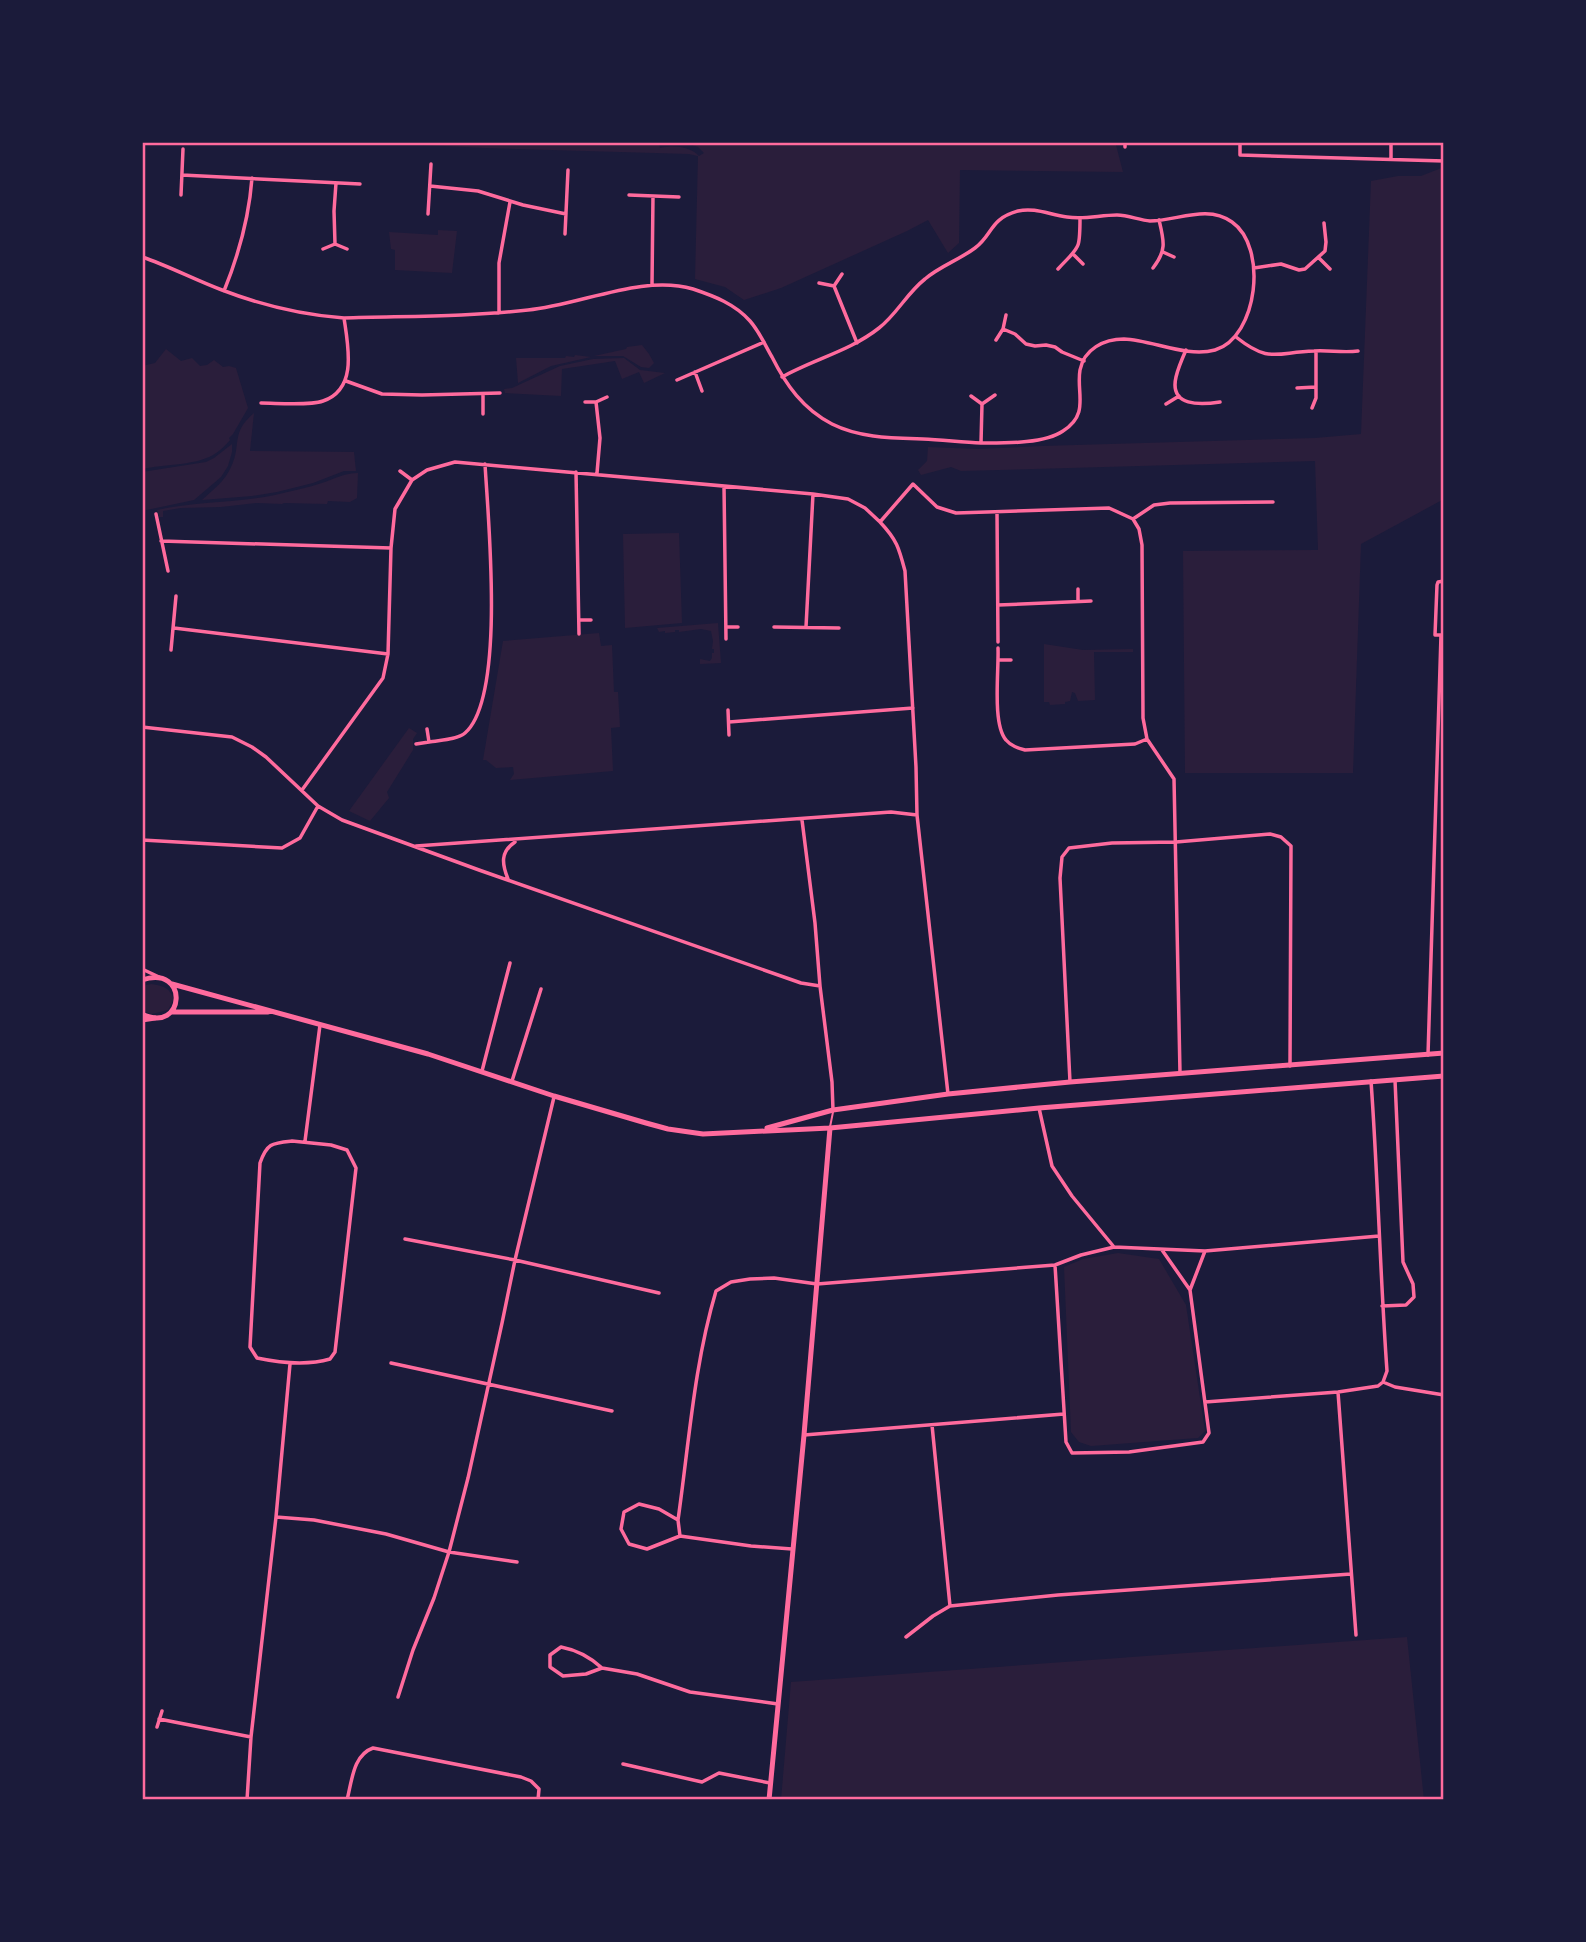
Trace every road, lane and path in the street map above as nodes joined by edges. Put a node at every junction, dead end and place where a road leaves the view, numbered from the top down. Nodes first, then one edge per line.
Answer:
1 (1391, 142) edge
2 (1240, 145) dead end
3 (183, 149) dead end
4 (1391, 159) junction
5 (1444, 161) edge
6 (431, 164) dead end
7 (568, 170) dead end
8 (182, 175) junction
9 (252, 178) junction
10 (336, 183) junction
11 (360, 184) dead end
12 (430, 186) junction
13 (181, 195) dead end
14 (629, 195) dead end
15 (653, 196) junction
16 (679, 197) dead end
17 (510, 202) junction
18 (428, 214) dead end
19 (566, 215) junction
20 (1080, 218) junction
21 (1159, 220) junction
22 (1324, 223) dead end
23 (565, 234) dead end
24 (335, 244) junction
25 (323, 249) dead end
26 (347, 249) dead end
27 (1163, 253) junction
28 (1074, 255) junction
29 (142, 257) edge
30 (1174, 257) dead end
31 (1319, 258) junction
32 (1083, 264) dead end
33 (1153, 268) dead end
34 (1254, 268) junction
35 (1058, 269) dead end
36 (1329, 269) dead end
37 (842, 274) dead end
38 (819, 284) dead end
39 (652, 285) junction
40 (834, 286) junction
41 (224, 291) junction
42 (499, 313) junction
43 (1006, 315) dead end
44 (344, 318) junction
45 (1003, 329) junction
46 (1236, 337) junction
47 (996, 340) dead end
48 (764, 342) junction
49 (857, 343) junction
50 (1186, 350) junction
51 (1315, 351) junction
52 (1358, 351) dead end
53 (1084, 360) junction
54 (695, 372) junction
55 (782, 377) junction
56 (677, 380) dead end
57 (346, 381) junction
58 (1316, 387) junction
59 (1297, 388) dead end
60 (702, 391) dead end
61 (500, 393) dead end
62 (483, 394) junction
63 (995, 395) dead end
64 (971, 396) dead end
65 (1179, 396) junction
66 (607, 397) dead end
67 (585, 402) dead end
68 (596, 402) junction
69 (1220, 402) dead end
70 (261, 403) dead end
71 (982, 404) junction
72 (1166, 404) dead end
73 (1312, 408) dead end
74 (483, 414) dead end
75 (981, 443) junction
76 (485, 464) junction
77 (400, 471) dead end
78 (576, 472) junction
79 (597, 474) junction
80 (412, 480) junction
81 (724, 486) junction
82 (813, 494) junction
83 (1273, 502) dead end
84 (998, 512) junction
85 (156, 514) dead end
86 (1133, 519) junction
87 (880, 522) junction
88 (161, 541) junction
89 (391, 548) junction
90 (168, 571) dead end
91 (1444, 581) edge
92 (1078, 589) dead end
93 (176, 596) dead end
94 (1078, 601) junction
95 (1091, 601) dead end
96 (998, 605) junction
97 (591, 620) dead end
98 (579, 621) junction
99 (726, 627) junction
100 (738, 627) dead end
101 (774, 627) dead end
102 (806, 627) junction
103 (174, 628) junction
104 (839, 628) dead end
105 (579, 634) dead end
106 (1443, 635) edge
107 (726, 639) dead end
108 (998, 642) dead end
109 (998, 648) dead end
110 (171, 650) dead end
111 (388, 654) junction
112 (999, 660) junction
113 (1011, 660) dead end
114 (913, 708) junction
115 (728, 710) dead end
116 (729, 722) junction
117 (142, 727) edge
118 (428, 729) dead end
119 (729, 735) dead end
120 (1147, 738) junction
121 (429, 742) junction
122 (416, 744) dead end
123 (302, 790) junction
124 (318, 806) junction
125 (917, 815) junction
126 (802, 819) junction
127 (142, 840) edge
128 (518, 840) junction
129 (1176, 842) junction
130 (415, 846) junction
131 (508, 879) junction
132 (510, 963) dead end
133 (142, 969) edge
134 (164, 979) junction
135 (142, 980) edge
136 (172, 984) junction
137 (820, 986) junction
138 (541, 989) dead end
139 (172, 1012) junction
140 (274, 1012) junction
141 (142, 1014) edge
142 (155, 1018) junction
143 (142, 1020) edge
144 (320, 1025) junction
145 (1444, 1053) edge
146 (1428, 1055) junction
147 (1290, 1066) junction
148 (482, 1071) junction
149 (1180, 1073) junction
150 (1444, 1076) edge
151 (1395, 1080) junction
152 (512, 1081) junction
153 (1070, 1082) junction
154 (1371, 1082) junction
155 (948, 1094) junction
156 (554, 1096) junction
157 (1039, 1108) junction
158 (833, 1110) junction
159 (830, 1128) junction
160 (757, 1130) junction
161 (305, 1142) junction
162 (1379, 1236) junction
163 (404, 1239) dead end
164 (1114, 1247) junction
165 (1162, 1250) junction
166 (1205, 1251) junction
167 (515, 1260) junction
168 (1055, 1265) junction
169 (817, 1284) junction
170 (1190, 1290) junction
171 (659, 1293) dead end
172 (1382, 1306) junction
173 (290, 1363) junction
174 (391, 1363) dead end
175 (1383, 1382) junction
176 (488, 1383) junction
177 (1338, 1392) junction
178 (1444, 1395) edge
179 (1205, 1402) junction
180 (612, 1412) dead end
181 (1064, 1414) junction
182 (932, 1425) junction
183 (804, 1435) junction
184 (276, 1517) junction
185 (678, 1520) junction
186 (680, 1536) junction
187 (792, 1549) junction
188 (449, 1552) junction
189 (517, 1562) dead end
190 (1351, 1574) junction
191 (950, 1606) junction
192 (1356, 1635) dead end
193 (906, 1637) dead end
194 (602, 1668) junction
195 (398, 1697) dead end
196 (778, 1704) junction
197 (162, 1711) dead end
198 (159, 1719) junction
199 (157, 1727) dead end
200 (251, 1737) junction
201 (623, 1764) dead end
202 (771, 1783) junction
203 (247, 1800) edge
204 (347, 1800) edge
205 (538, 1800) edge
206 (769, 1800) edge

1 - 4 street
2 - 4 street
3 - 8 street
4 - 5 street
6 - 12 street
7 - 19 street
8 - 9 street
8 - 13 street
9 - 10 street
9 - 41 street
10 - 11 street
10 - 24 street
12 - 17 street
12 - 18 street
14 - 15 street
15 - 16 street
15 - 39 street
17 - 19 street
17 - 42 street
19 - 23 street
20 - 21 street
20 - 28 street
20 - 49 street
21 - 27 street
21 - 34 street
22 - 31 street
24 - 25 street
24 - 26 street
27 - 30 street
27 - 33 street
28 - 32 street
28 - 35 street
29 - 41 street
31 - 34 street
31 - 36 street
34 - 46 street
37 - 40 street
38 - 40 street
39 - 42 street
39 - 48 street
40 - 49 street
41 - 44 street
42 - 44 street
43 - 45 street
44 - 57 street
45 - 47 street
45 - 53 street
46 - 50 street
46 - 51 street
48 - 54 street
48 - 55 street
49 - 55 street
50 - 53 street
50 - 65 street
51 - 52 street
51 - 58 street
53 - 75 street
54 - 56 street
54 - 60 street
55 - 75 street
57 - 62 street
57 - 70 street
58 - 59 street
58 - 73 street
61 - 62 street
62 - 74 street
63 - 71 street
64 - 71 street
65 - 69 street
65 - 72 street
66 - 68 street
67 - 68 street
68 - 79 street
71 - 75 street
76 - 78 street
76 - 80 street
76 - 121 street
77 - 80 street
78 - 79 street
78 - 98 street
79 - 81 street
80 - 89 street
81 - 82 street
81 - 99 street
82 - 87 street
82 - 102 street
83 - 86 street
84 - 86 street
84 - 87 street
84 - 96 street
85 - 88 street
86 - 120 street
87 - 114 street
88 - 89 street
88 - 90 street
89 - 111 street
91 - 106 street
92 - 94 street
93 - 103 street
94 - 95 street
94 - 96 street
96 - 108 street
97 - 98 street
98 - 105 street
99 - 100 street
99 - 107 street
101 - 102 street
102 - 104 street
103 - 110 street
103 - 111 street
106 - 146 street
109 - 112 street
111 - 123 street
112 - 113 street
112 - 120 street
114 - 116 street
114 - 125 street
115 - 116 street
116 - 119 street
117 - 123 street
118 - 121 street
120 - 129 street
121 - 122 street
123 - 124 street
124 - 127 street
124 - 130 street
125 - 126 street
125 - 155 street
126 - 128 street
126 - 137 street
128 - 130 street
128 - 131 street
129 - 147 street
129 - 149 street
129 - 153 street
130 - 131 street
131 - 137 street
132 - 148 street
133 - 134 street
134 - 135 main road
134 - 136 main road
136 - 139 main road
136 - 140 main road
137 - 158 street
138 - 152 street
139 - 140 main road
139 - 142 main road
140 - 144 main road
141 - 142 main road
142 - 143 main road
144 - 148 main road
144 - 161 street
145 - 146 main road
146 - 147 main road
147 - 149 main road
148 - 152 main road
149 - 153 main road
150 - 151 main road
151 - 154 main road
151 - 172 street
152 - 156 main road
153 - 155 main road
154 - 157 main road
154 - 162 street
155 - 158 main road
156 - 160 main road
156 - 167 street
157 - 159 main road
157 - 164 street
158 - 159 lane
158 - 160 main road
159 - 160 main road
159 - 169 main road
161 - 173 street
161 - 173 street
162 - 166 street
162 - 172 street
163 - 167 street
164 - 165 street
164 - 168 street
165 - 166 street
165 - 170 street
166 - 170 street
167 - 171 street
167 - 176 street
168 - 169 street
168 - 181 street
169 - 183 main road
169 - 185 street
170 - 179 street
172 - 175 street
173 - 184 street
174 - 176 street
175 - 177 street
175 - 178 street
176 - 180 street
176 - 188 street
177 - 179 street
177 - 190 street
179 - 181 street
181 - 182 street
182 - 183 street
182 - 191 street
183 - 187 main road
184 - 188 street
184 - 200 street
185 - 186 street
185 - 186 street
186 - 187 street
187 - 196 main road
188 - 189 street
188 - 195 street
190 - 191 street
190 - 192 street
191 - 193 street
194 - 194 street
194 - 196 street
196 - 202 main road
197 - 198 street
198 - 199 street
198 - 200 street
200 - 203 street
201 - 202 street
202 - 206 main road
204 - 205 street

